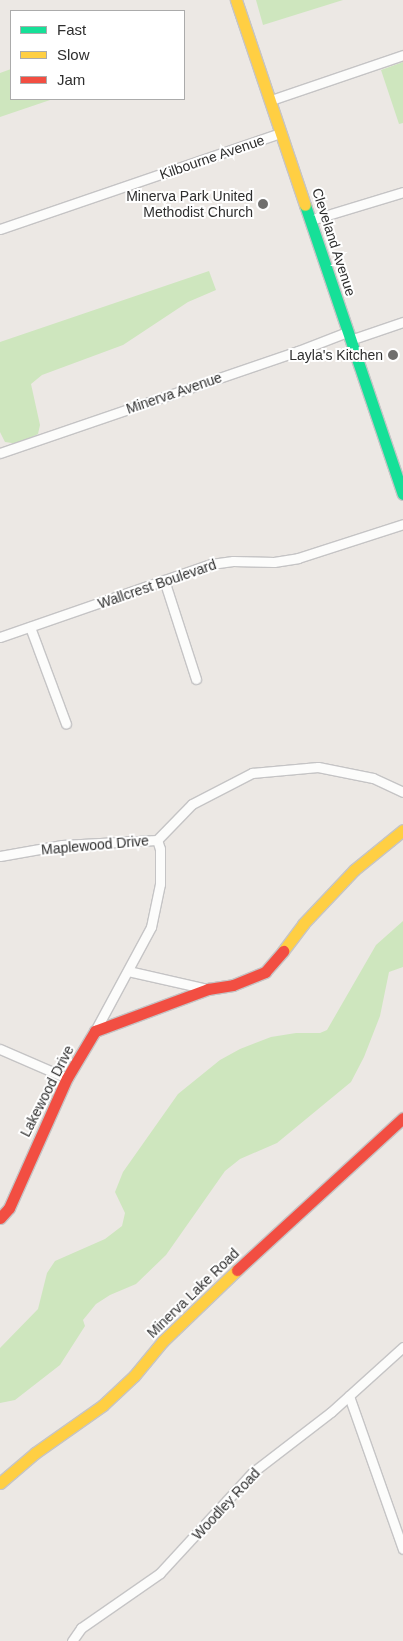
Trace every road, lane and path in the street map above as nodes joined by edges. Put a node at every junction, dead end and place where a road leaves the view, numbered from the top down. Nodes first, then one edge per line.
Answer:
1 (236, 0) edge
2 (403, 55) edge
3 (271, 100) junction
4 (281, 133) junction
5 (403, 192) edge
6 (312, 220) junction
7 (0, 229) edge
8 (403, 322) edge
9 (348, 336) junction
10 (0, 452) edge
11 (403, 494) edge
12 (403, 524) edge
13 (164, 580) junction
14 (30, 627) junction
15 (0, 637) edge
16 (196, 679) dead end
17 (66, 724) dead end
18 (403, 792) edge
19 (403, 830) edge
20 (157, 840) junction
21 (0, 856) edge
22 (128, 971) junction
23 (208, 989) junction
24 (95, 1031) junction
25 (0, 1049) edge
26 (67, 1078) junction
27 (403, 1118) edge
28 (0, 1218) edge
29 (403, 1347) edge
30 (350, 1396) junction
31 (0, 1484) edge
32 (403, 1549) edge
33 (72, 1641) edge

1 - 3 street, Cleveland Avenue
2 - 3 street
3 - 4 street, Cleveland Avenue
4 - 6 street, Cleveland Avenue
4 - 7 street, Kilbourne Avenue
5 - 6 street
6 - 9 street, Cleveland Avenue
8 - 9 street, Minerva Avenue
9 - 10 street, Minerva Avenue
9 - 11 street, Cleveland Avenue
12 - 13 street, Wallcrest Boulevard
13 - 14 street, Wallcrest Boulevard
13 - 16 street
14 - 15 street, Wallcrest Boulevard
14 - 17 street
18 - 20 street, Maplewood Drive
19 - 23 street
20 - 21 street, Maplewood Drive
20 - 22 street
22 - 23 street
22 - 24 street
23 - 24 street
24 - 26 street, Lakewood Drive
25 - 26 street
26 - 28 street, Lakewood Drive
27 - 31 street, Minerva Lake Road
29 - 30 street, Woodley Road
30 - 32 street
30 - 33 street, Woodley Road

